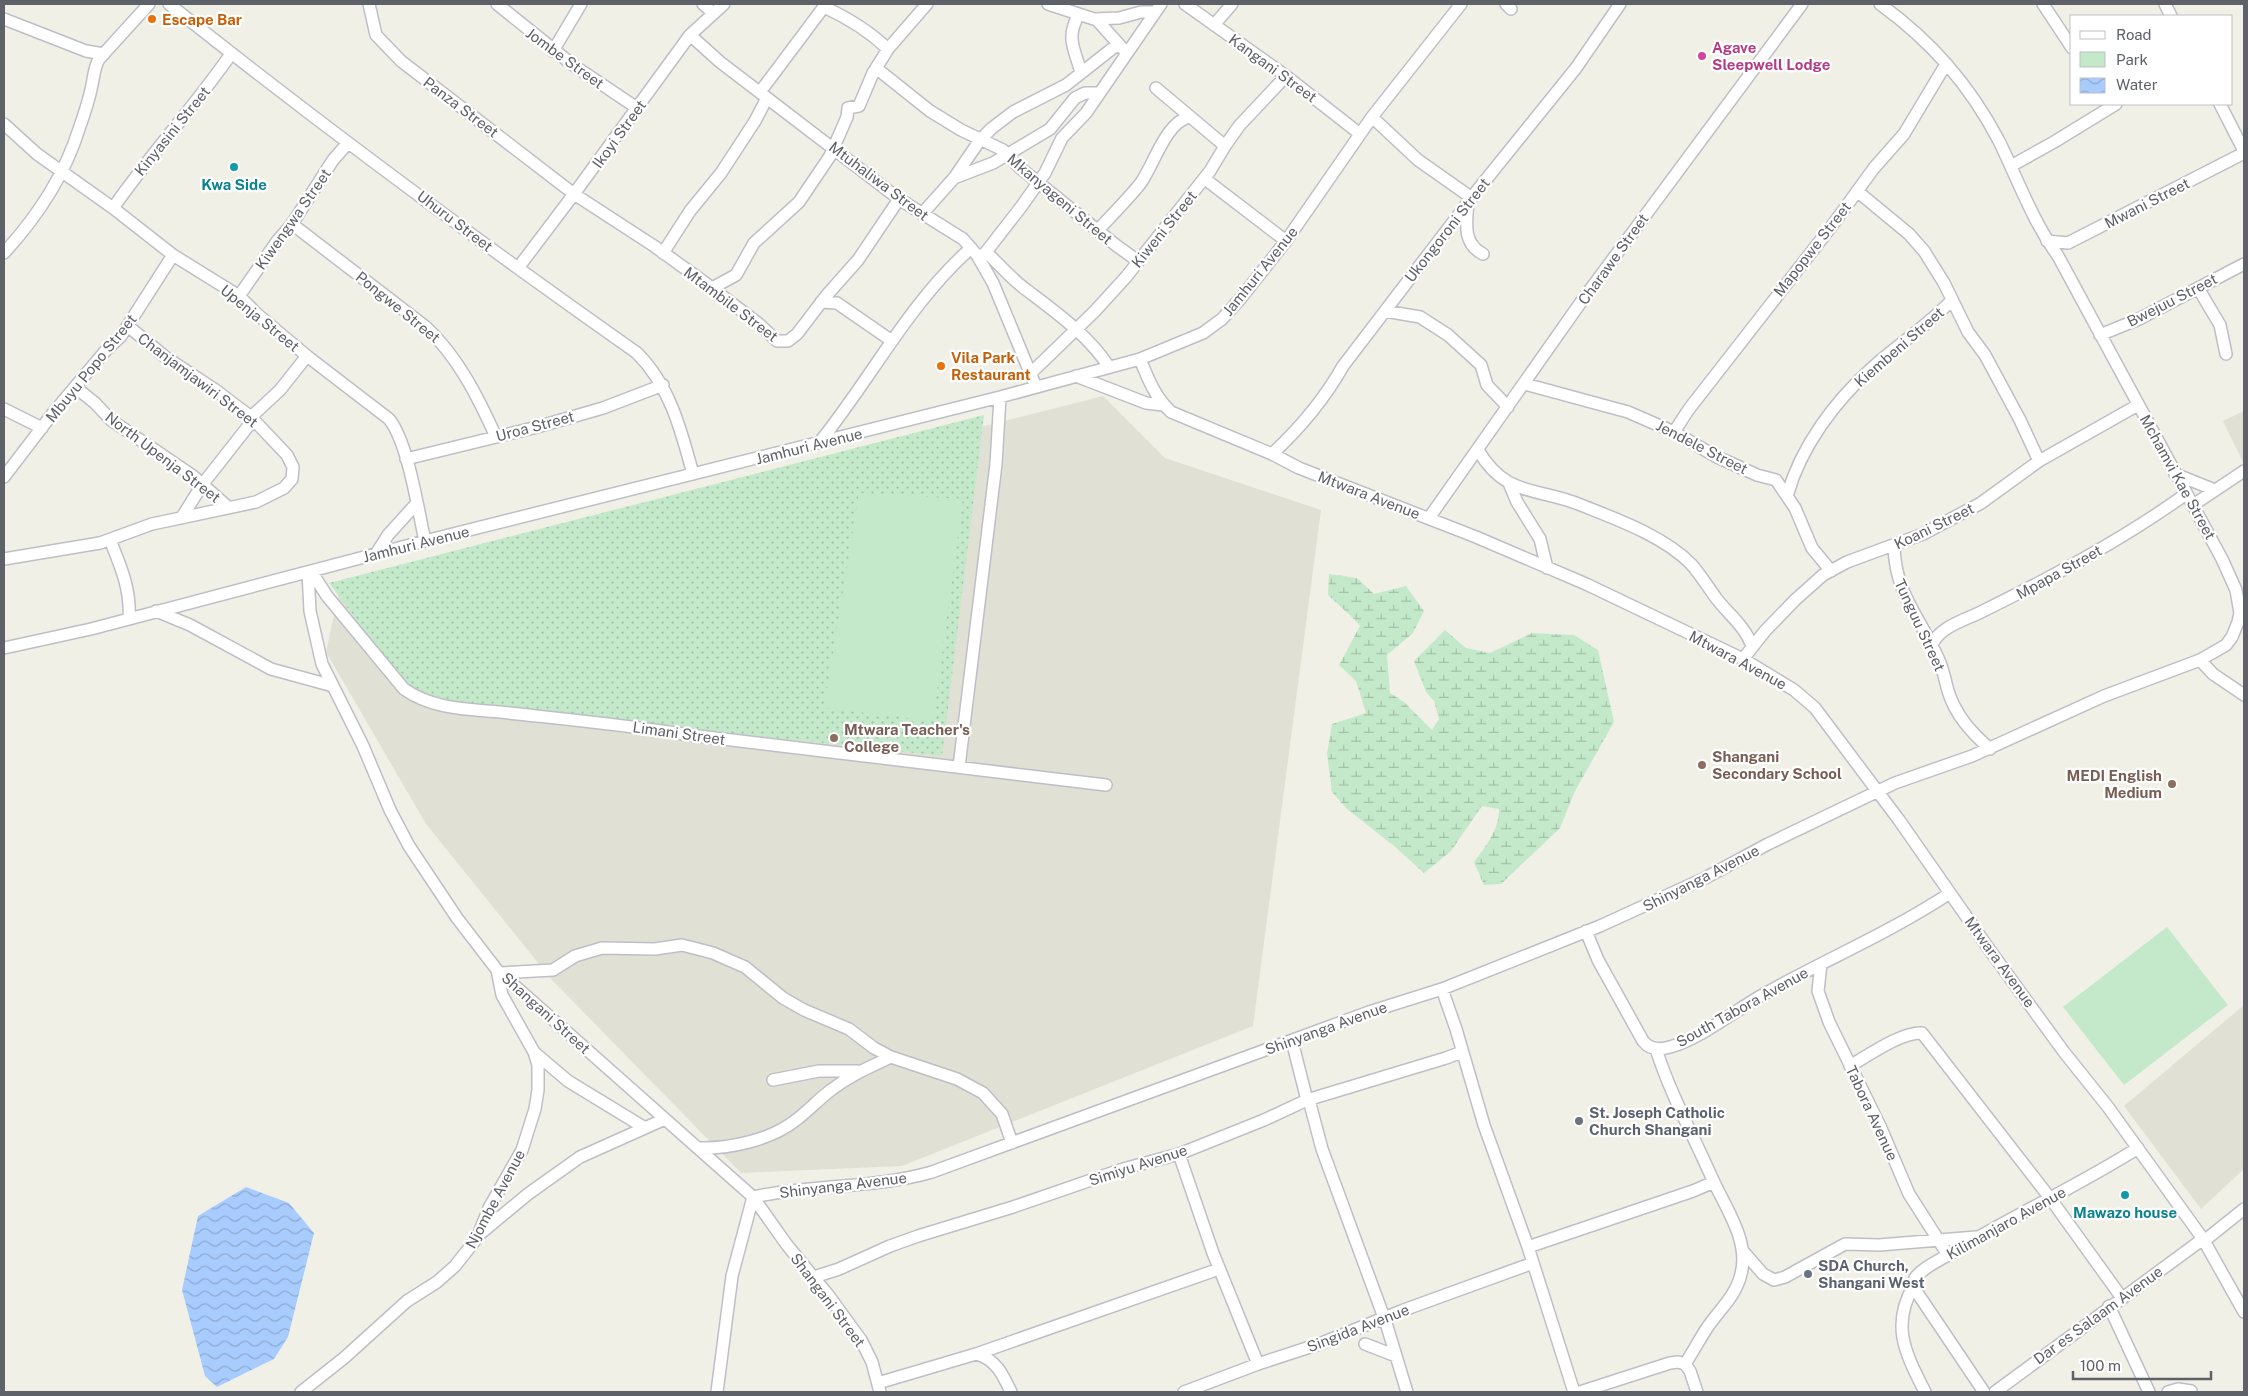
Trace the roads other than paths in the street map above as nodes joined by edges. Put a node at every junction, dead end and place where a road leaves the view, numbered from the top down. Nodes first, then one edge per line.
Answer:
1 (149, 4) edge
2 (169, 4) edge
3 (369, 4) edge
4 (497, 4) edge
5 (581, 4) edge
6 (703, 4) edge
7 (724, 4) edge
8 (927, 4) edge
9 (1048, 4) edge
10 (1185, 4) edge
11 (1232, 4) edge
12 (1461, 4) edge
13 (1620, 4) edge
14 (1802, 4) edge
15 (1880, 4) edge
16 (2043, 4) edge
17 (825, 5) edge
18 (1158, 8) edge
19 (713, 13) junction
20 (1078, 14) junction
21 (4, 19) edge
22 (1094, 19) junction
23 (1214, 26) junction
24 (690, 35) junction
25 (1118, 44) junction
26 (2070, 45) edge
27 (888, 48) junction
28 (553, 50) junction
29 (104, 54) junction
30 (231, 54) junction
31 (1128, 55) junction
32 (1946, 64) junction
33 (876, 68) junction
34 (1081, 73) junction
35 (1286, 76) junction
36 (1156, 88) dead end
37 (1099, 93) junction
38 (764, 95) junction
39 (2220, 105) edge
40 (637, 108) junction
41 (2101, 108) edge
42 (1190, 117) junction
43 (1372, 117) junction
44 (4, 124) edge
45 (1360, 134) junction
46 (980, 140) junction
47 (348, 143) junction
48 (1224, 146) junction
49 (833, 147) junction
50 (2244, 152) edge
51 (1008, 154) junction
52 (2011, 166) junction
53 (62, 172) junction
54 (954, 178) junction
55 (1205, 179) junction
56 (1038, 182) junction
57 (1857, 191) junction
58 (574, 194) junction
59 (899, 200) junction
60 (1470, 200) junction
61 (113, 208) junction
62 (922, 214) junction
63 (292, 224) junction
64 (1098, 230) junction
65 (1467, 233) junction
66 (1443, 235) junction
67 (1286, 241) junction
68 (2047, 241) junction
69 (971, 248) junction
70 (4, 253) edge
71 (663, 253) junction
72 (1483, 254) dead end
73 (173, 255) junction
74 (982, 255) junction
75 (1138, 261) junction
76 (2244, 264) edge
77 (518, 268) junction
78 (712, 288) junction
79 (2198, 288) junction
80 (239, 296) junction
81 (1952, 300) junction
82 (821, 302) junction
83 (1385, 311) junction
84 (128, 326) junction
85 (1075, 330) junction
86 (2100, 335) junction
87 (892, 341) junction
88 (2226, 354) dead end
89 (307, 356) junction
90 (1140, 359) junction
91 (1108, 367) junction
92 (1030, 373) junction
93 (1076, 376) junction
94 (1525, 384) junction
95 (663, 386) junction
96 (75, 387) junction
97 (1036, 387) junction
98 (1000, 398) junction
99 (1163, 405) junction
100 (2138, 405) junction
101 (1508, 407) junction
102 (4, 409) edge
103 (252, 419) junction
104 (42, 428) junction
105 (1674, 432) junction
106 (496, 437) junction
107 (819, 443) junction
108 (1478, 450) junction
109 (1272, 454) junction
110 (406, 460) junction
111 (2039, 461) junction
112 (2244, 471) edge
113 (693, 474) junction
114 (2175, 474) junction
115 (4, 477) edge
116 (1509, 483) junction
117 (202, 485) junction
118 (2215, 490) junction
119 (2186, 494) junction
120 (1787, 496) junction
121 (416, 504) junction
122 (2193, 504) junction
123 (228, 507) junction
124 (182, 517) junction
125 (1429, 518) junction
126 (110, 540) junction
127 (425, 541) junction
128 (1894, 546) junction
129 (376, 554) junction
130 (4, 559) edge
131 (1547, 568) junction
132 (1831, 570) junction
133 (310, 571) junction
134 (2240, 588) edge
135 (156, 612) junction
136 (129, 619) junction
137 (2237, 626) junction
138 (1921, 627) junction
139 (1945, 629) junction
140 (2244, 636) edge
141 (1932, 645) junction
142 (1752, 646) junction
143 (4, 648) edge
144 (1743, 659) junction
145 (2200, 660) junction
146 (333, 686) junction
147 (2244, 695) edge
148 (1990, 749) junction
149 (959, 767) junction
150 (1106, 785) dead end
151 (1877, 791) junction
152 (1950, 893) junction
153 (1586, 931) junction
154 (1821, 964) junction
155 (499, 971) junction
156 (1442, 989) junction
157 (1292, 1041) junction
158 (1656, 1049) junction
159 (534, 1052) junction
160 (1462, 1052) junction
161 (892, 1057) junction
162 (1850, 1066) junction
163 (860, 1071) junction
164 (773, 1080) dead end
165 (1308, 1100) junction
166 (664, 1119) junction
167 (645, 1128) junction
168 (1012, 1143) junction
169 (698, 1148) junction
170 (2138, 1148) junction
171 (1179, 1154) junction
172 (1714, 1182) junction
173 (753, 1198) junction
174 (2050, 1198) junction
175 (2244, 1209) edge
176 (480, 1234) junction
177 (1978, 1237) junction
178 (1936, 1239) junction
179 (2203, 1240) junction
180 (1528, 1247) junction
181 (1743, 1251) junction
182 (1948, 1255) junction
183 (1532, 1263) junction
184 (1219, 1269) junction
185 (814, 1278) junction
186 (1914, 1285) junction
187 (2122, 1298) junction
188 (2109, 1306) junction
189 (2244, 1312) edge
190 (1384, 1318) junction
191 (1366, 1344) dead end
192 (976, 1354) junction
193 (1396, 1356) junction
194 (1258, 1364) junction
195 (1685, 1364) junction
196 (879, 1388) edge
197 (2191, 1391) dead end
198 (301, 1392) edge
199 (717, 1392) edge
200 (1011, 1392) edge
201 (1184, 1392) edge
202 (1407, 1392) edge
203 (1574, 1392) edge
204 (1580, 1392) edge
205 (1697, 1392) edge
206 (1925, 1392) edge
207 (1984, 1392) edge
208 (1995, 1392) edge
209 (2149, 1392) edge
210 (2168, 1392) edge

1 - 29 street
2 - 30 street, Uhuru Street
3 - 58 street, Panza Street
4 - 28 street, Jombe Street
5 - 28 street
6 - 19 street
7 - 19 street, Ikoyi Street
8 - 27 street
9 - 20 street
10 - 23 street, Kangani Street
11 - 23 street
12 - 43 street, Jamhuri Avenue
13 - 60 street, Ukongoroni Street
14 - 94 street, Charawe Street
15 - 32 street, Mchamvi Kae Street
16 - 26 street
17 - 27 street
17 - 38 street
18 - 22 street
18 - 31 street
19 - 24 street, Ikoyi Street
20 - 22 street
20 - 34 street
21 - 29 street
22 - 25 street
23 - 35 street, Kangani Street
24 - 38 street, Mtuhaliwa Street
24 - 40 street, Ikoyi Street
25 - 31 street
25 - 34 street
27 - 33 street
28 - 40 street, Jombe Street
29 - 53 street
30 - 47 street, Uhuru Street
30 - 61 street, Kinyasini Street
31 - 37 street
32 - 52 street, Mchamvi Kae Street
32 - 57 street, Mapopwe Street
33 - 46 street, Mkanyageni Street
33 - 49 street
34 - 46 street
35 - 45 street, Kangani Street
35 - 48 street, Kiweni Street
36 - 42 street
37 - 51 street
37 - 56 street
38 - 49 street, Mtuhaliwa Street
38 - 71 street
39 - 50 street
40 - 58 street, Ikoyi Street
41 - 52 street
42 - 48 street
42 - 64 street
43 - 45 street, Jamhuri Avenue
43 - 60 street
44 - 53 street, Upenja Street
45 - 67 street, Jamhuri Avenue
46 - 51 street, Mkanyageni Street
46 - 54 street
47 - 63 street, Kiwengwa Street
47 - 77 street, Uhuru Street
48 - 55 street, Kiweni Street
49 - 59 street, Mtuhaliwa Street
49 - 78 street
50 - 68 street, Mwani Street
51 - 54 street
51 - 56 street, Mkanyageni Street
52 - 68 street, Mchamvi Kae Street
53 - 61 street, Upenja Street
53 - 70 street
54 - 62 street
55 - 67 street
55 - 75 street, Kiweni Street
56 - 64 street, Mkanyageni Street
56 - 74 street
57 - 81 street, Kiembeni Street
57 - 105 street, Mapopwe Street
58 - 71 street, Mtambile Street
58 - 77 street, Ikoyi Street
59 - 62 street, Mtuhaliwa Street
59 - 82 street, Mtambile Street
60 - 65 street
60 - 66 street, Ukongoroni Street
61 - 73 street, Upenja Street
62 - 69 street, Mtuhaliwa Street
63 - 80 street, Kiwengwa Street
63 - 106 street, Pongwe Street
64 - 75 street, Mkanyageni Street
65 - 66 street
65 - 72 street
66 - 83 street, Ukongoroni Street
67 - 90 street, Jamhuri Avenue
68 - 86 street, Mchamvi Kae Street
69 - 74 street, Mtuhaliwa Street
69 - 87 street
71 - 78 street, Mtambile Street
73 - 80 street, Upenja Street
73 - 84 street, Mbuyu Popo Street
74 - 85 street
74 - 92 street, Mtuhaliwa Street
75 - 85 street, Kiweni Street
76 - 79 street, Bwejuu Street
77 - 95 street, Uhuru Street
78 - 82 street, Mtambile Street
79 - 86 street, Bwejuu Street
79 - 88 street
80 - 89 street, Upenja Street
81 - 111 street, Kiembeni Street
81 - 120 street, Kiembeni Street
82 - 87 street
83 - 101 street
83 - 109 street, Ukongoroni Street
84 - 96 street, Mbuyu Popo Street
84 - 103 street, Chanjamjawiri Street
85 - 91 street
85 - 92 street, Kiweni Street
86 - 100 street, Mchamvi Kae Street
87 - 107 street
89 - 103 street
89 - 110 street, Upenja Street
90 - 91 street, Jamhuri Avenue
90 - 99 street, Mtwara Avenue
91 - 93 street, Jamhuri Avenue
92 - 97 street, Mtuhaliwa Street
93 - 97 street, Jamhuri Avenue
93 - 99 street
94 - 101 street, Charawe Street
94 - 105 street, Jendele Street
95 - 106 street, Uroa Street
95 - 113 street, Uhuru Street
96 - 104 street, Mbuyu Popo Street
96 - 117 street, North Upenja Street
97 - 98 street, Jamhuri Avenue
98 - 107 street, Jamhuri Avenue
98 - 149 street
99 - 109 street, Mtwara Avenue
100 - 111 street, Koani Street
100 - 114 street, Mchamvi Kae Street
101 - 108 street, Charawe Street
102 - 104 street
103 - 117 street
103 - 123 street, Chanjamjawiri Street
104 - 115 street, Mbuyu Popo Street
105 - 120 street, Jendele Street
106 - 110 street, Uroa Street
107 - 113 street, Jamhuri Avenue
108 - 116 street
108 - 125 street, Charawe Street
109 - 125 street, Mtwara Avenue
110 - 121 street, Upenja Street
111 - 128 street, Koani Street
112 - 118 street
113 - 127 street, Jamhuri Avenue
114 - 118 street
114 - 119 street, Mchamvi Kae Street
116 - 131 street
116 - 142 street
117 - 123 street, North Upenja Street
117 - 124 street
118 - 122 street
119 - 122 street, Mchamvi Kae Street
119 - 139 street, Mpapa Street
120 - 132 street, Jendele Street
121 - 127 street, Upenja Street
121 - 129 street
122 - 134 street, Mchamvi Kae Street
123 - 124 street, Chanjamjawiri Street
124 - 126 street, Chanjamjawiri Street
125 - 131 street, Mtwara Avenue
126 - 130 street, Chanjamjawiri Street
126 - 136 street
127 - 129 street, Jamhuri Avenue
128 - 132 street, Koani Street
128 - 138 street, Tunguu Street
129 - 133 street, Jamhuri Avenue
131 - 144 street, Mtwara Avenue
132 - 142 street, Koani Street
133 - 135 street, Jamhuri Avenue
133 - 146 street, Shangani Street
133 - 149 street, Limani Street
134 - 137 street, Mchamvi Kae Street
135 - 136 street, Jamhuri Avenue
135 - 146 street
136 - 143 street, Jamhuri Avenue
137 - 140 street
137 - 145 street
138 - 139 street
138 - 141 street, Tunguu Street
139 - 141 street, Mpapa Street
141 - 148 street, Tunguu Street
142 - 144 street, Koani Street
144 - 151 street, Mtwara Avenue
145 - 147 street
145 - 148 street
146 - 155 street, Shangani Street
148 - 151 street
149 - 150 street, Limani Street
151 - 152 street, Mtwara Avenue
151 - 153 street, Shinyanga Avenue
152 - 154 street, South Tabora Avenue
152 - 170 street, Mtwara Avenue
153 - 156 street, Shinyanga Avenue
153 - 158 street, South Tabora Avenue
154 - 158 street, South Tabora Avenue
154 - 162 street, Tabora Avenue
155 - 159 street, Njombe Avenue
155 - 161 street
155 - 166 street, Shangani Street
156 - 157 street, Shinyanga Avenue
156 - 160 street
157 - 165 street
157 - 168 street, Shinyanga Avenue
158 - 172 street
159 - 167 street
159 - 176 street, Njombe Avenue
160 - 165 street, Simiyu Avenue
160 - 180 street
161 - 163 street
161 - 168 street
162 - 174 street
162 - 178 street, Tabora Avenue
163 - 164 street
163 - 169 street
165 - 171 street, Simiyu Avenue
165 - 190 street
166 - 167 street
166 - 169 street, Shangani Street
167 - 176 street
168 - 173 street, Shinyanga Avenue
169 - 173 street, Shangani Street
170 - 174 street, Kilimanjaro Avenue
170 - 179 street, Mtwara Avenue
171 - 184 street
171 - 185 street, Simiyu Avenue
172 - 180 street
172 - 181 street
173 - 185 street, Shangani Street
173 - 199 street
174 - 177 street, Kilimanjaro Avenue
174 - 187 street
175 - 179 street, Dar es Salaam Avenue
176 - 198 street, Njombe Avenue
177 - 178 street
177 - 182 street, Kilimanjaro Avenue
178 - 181 street
178 - 182 street, Tabora Avenue
179 - 187 street, Dar es Salaam Avenue
179 - 189 street, Mtwara Avenue
180 - 183 street
181 - 195 street
182 - 186 street, Kilimanjaro Avenue
183 - 190 street, Singida Avenue
183 - 203 street
184 - 192 street
184 - 194 street
185 - 196 street, Shangani Street
186 - 206 street, Kilimanjaro Avenue
186 - 207 street
187 - 188 street, Dar es Salaam Avenue
188 - 208 street, Dar es Salaam Avenue
188 - 209 street
190 - 193 street
190 - 194 street, Singida Avenue
191 - 193 street
192 - 196 street
192 - 200 street
193 - 202 street
194 - 201 street, Singida Avenue
195 - 204 street
195 - 205 street
197 - 210 street

